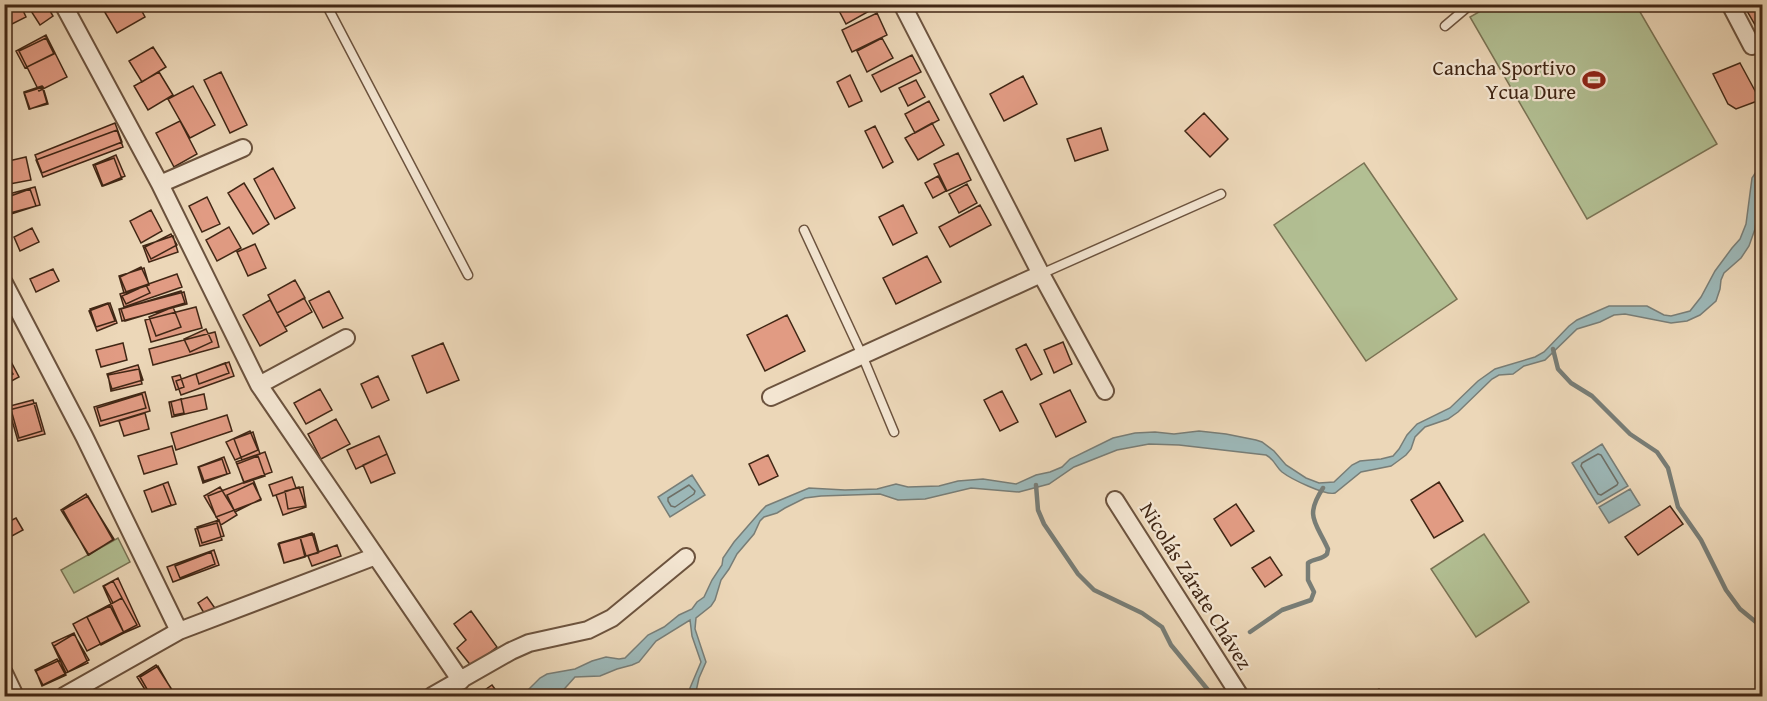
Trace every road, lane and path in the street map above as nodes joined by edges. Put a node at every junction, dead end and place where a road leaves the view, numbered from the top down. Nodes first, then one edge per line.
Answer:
1 (63, 4) edge
2 (326, 4) edge
3 (902, 4) edge
4 (1471, 4) edge
5 (1730, 4) edge
6 (1445, 26) dead end
7 (1752, 46) dead end
8 (243, 148) dead end
9 (160, 184) junction
10 (1221, 194) dead end
11 (804, 230) dead end
12 (1041, 274) junction
13 (468, 275) dead end
14 (4, 283) edge
15 (346, 338) dead end
16 (862, 355) junction
17 (259, 385) junction
18 (1105, 392) dead end
19 (771, 397) dead end
20 (894, 432) dead end
21 (1115, 500) dead end
22 (376, 556) junction
23 (686, 556) dead end
24 (179, 631) junction
25 (4, 673) edge
26 (461, 681) junction
27 (15, 696) edge
28 (64, 696) edge
29 (432, 696) edge
30 (1240, 696) edge

1 - 9 street
2 - 13 lane
3 - 12 street
4 - 6 lane
5 - 7 street
8 - 9 street
9 - 17 street
10 - 12 lane
11 - 16 lane
12 - 16 street
12 - 18 street
14 - 24 street
15 - 17 street
16 - 19 street
16 - 20 lane
17 - 22 street
21 - 30 street, Nicolás Zárate Chávez
22 - 24 street
22 - 26 street
23 - 26 street
24 - 28 street
25 - 27 street
26 - 29 street

